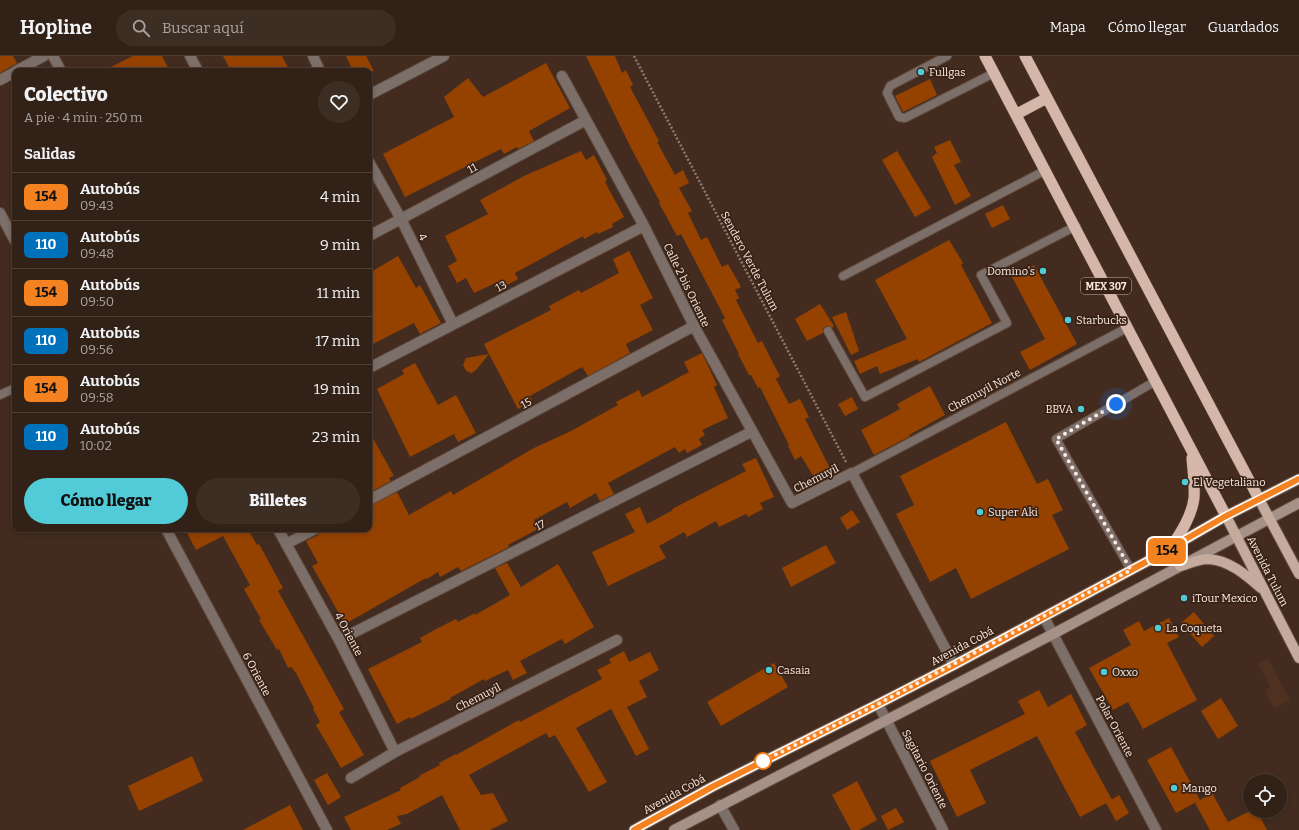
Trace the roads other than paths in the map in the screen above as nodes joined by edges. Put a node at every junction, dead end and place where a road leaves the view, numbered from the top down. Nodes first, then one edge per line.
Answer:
1 (44, 56) edge
2 (53, 56) edge
3 (190, 56) edge
4 (313, 56) edge
5 (947, 56) edge
6 (985, 56) edge
7 (1025, 56) edge
8 (438, 57) edge
9 (22, 68) edge
10 (59, 68) edge
11 (196, 68) edge
12 (319, 68) edge
13 (12, 73) edge
14 (994, 73) junction
15 (562, 76) dead end
16 (0, 80) edge
17 (372, 93) edge
18 (1047, 98) junction
19 (1017, 114) junction
20 (586, 120) junction
21 (372, 167) edge
22 (1046, 170) junction
23 (0, 213) edge
24 (401, 219) junction
25 (644, 226) junction
26 (1076, 226) junction
27 (372, 234) edge
28 (12, 235) edge
29 (843, 276) dead end
30 (453, 324) junction
31 (694, 326) junction
32 (1128, 328) junction
33 (828, 330) dead end
34 (372, 366) edge
35 (1154, 382) junction
36 (12, 389) edge
37 (0, 395) edge
38 (751, 432) junction
39 (1190, 449) junction
40 (852, 473) junction
41 (1299, 479) edge
42 (372, 498) edge
43 (1259, 499) junction
44 (792, 503) joint
45 (1299, 503) edge
46 (1226, 516) junction
47 (1270, 518) junction
48 (168, 532) edge
49 (280, 532) edge
50 (308, 532) edge
51 (1236, 536) junction
52 (286, 544) junction
53 (1170, 549) junction
54 (1180, 566) junction
55 (1131, 570) junction
56 (1299, 574) edge
57 (1264, 591) junction
58 (1044, 616) junction
59 (1053, 634) junction
60 (339, 640) junction
61 (617, 640) dead end
62 (1299, 658) edge
63 (954, 665) junction
64 (878, 704) junction
65 (886, 719) junction
66 (395, 752) junction
67 (351, 778) dead end
68 (720, 805) junction
69 (327, 830) edge
70 (634, 830) edge
71 (674, 830) edge
72 (734, 830) edge
73 (943, 830) edge
74 (1156, 830) edge

1 - 9 street
2 - 10 street
3 - 11 street
4 - 12 street
5 - 14 lane
6 - 14 highway, MEX 307
7 - 18 highway, MEX 307
8 - 17 street
13 - 16 street
14 - 19 highway, MEX 307
15 - 20 street, Calle 2 bis Oriente
18 - 19 highway
18 - 43 highway, MEX 307
19 - 22 highway, MEX 307
20 - 24 street, 11
20 - 25 street, Calle 2 bis Oriente
21 - 24 street, 4
22 - 26 highway, MEX 307
22 - 29 lane
23 - 28 street
24 - 27 street, 11
24 - 30 street, 4
25 - 30 street, 13
25 - 31 street, Calle 2 bis Oriente
26 - 32 highway, MEX 307
26 - 33 lane
30 - 34 street, 13
31 - 38 street, Calle 2 bis Oriente
31 - 42 street, 15
32 - 35 highway, MEX 307
32 - 40 lane, Chemuyil Norte
35 - 39 highway, MEX 307
35 - 55 lane
36 - 37 lane
38 - 44 street, Calle 2 bis Oriente
38 - 60 street, 17
39 - 46 highway, MEX 307
39 - 53 highway
40 - 44 street, Chemuyil
40 - 63 street
41 - 43 main road, Avenida Cobá
43 - 46 main road, Avenida Cobá
43 - 47 main road, MEX 307
45 - 47 main road
46 - 51 main road, Avenida Tulum / MEX 307
46 - 53 main road, Avenida Cobá
47 - 51 main road
47 - 56 main road, MEX 307
48 - 69 street, 6 Oriente
49 - 52 street, 4 Oriente
50 - 52 street
51 - 54 main road
51 - 57 main road, Avenida Tulum / MEX 307
52 - 60 street, 4 Oriente
53 - 55 main road, Avenida Cobá
54 - 57 main road
54 - 59 main road
55 - 58 main road, Avenida Cobá
57 - 62 main road, Avenida Tulum / MEX 307
58 - 59 street, Polar Oriente
58 - 63 main road, Avenida Cobá
59 - 65 main road
59 - 74 street, Polar Oriente
60 - 66 street, 4 Oriente
61 - 66 street, Chemuyil
63 - 64 main road, Avenida Cobá
64 - 65 street, Sagitario Oriente
64 - 70 main road, Avenida Cobá
65 - 68 main road
65 - 73 street, Sagitario Oriente
66 - 67 street, Chemuyil
68 - 71 main road
68 - 72 street

